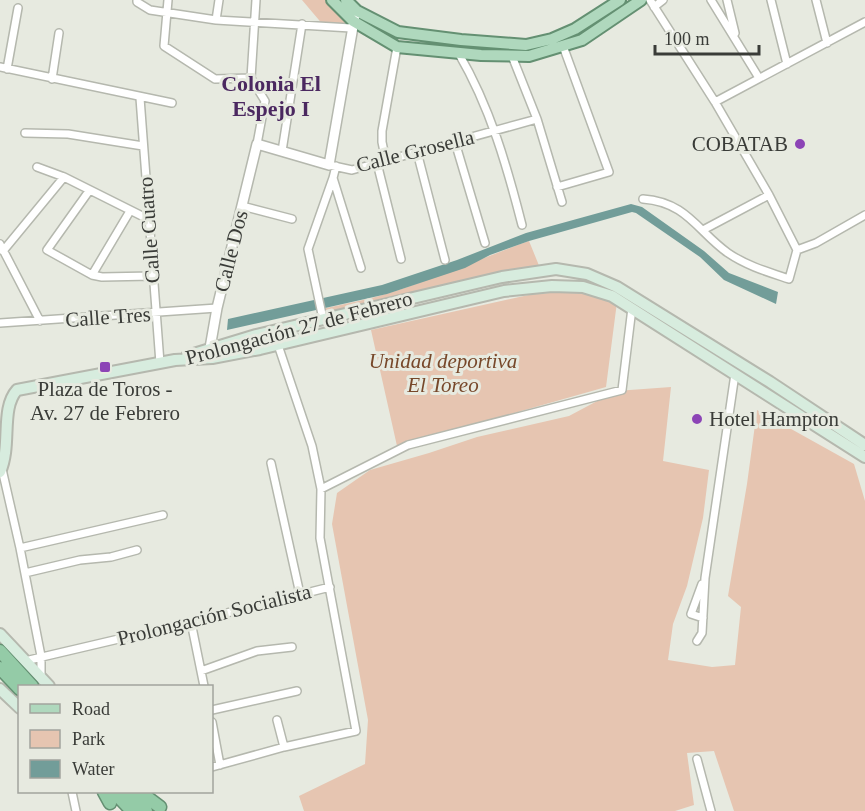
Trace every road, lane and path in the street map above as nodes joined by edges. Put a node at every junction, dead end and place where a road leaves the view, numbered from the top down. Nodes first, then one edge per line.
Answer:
1 (137, 0) edge
2 (168, 0) edge
3 (219, 0) edge
4 (256, 0) edge
5 (332, 0) edge
6 (346, 0) edge
7 (620, 0) edge
8 (640, 0) edge
9 (650, 0) edge
10 (663, 0) edge
11 (711, 0) edge
12 (727, 0) edge
13 (771, 0) edge
14 (816, 0) edge
15 (654, 7) junction
16 (18, 8) dead end
17 (166, 12) junction
18 (216, 20) junction
19 (354, 20) junction
20 (254, 22) junction
21 (865, 22) edge
22 (302, 24) junction
23 (59, 33) dead end
24 (737, 42) junction
25 (827, 42) junction
26 (563, 46) junction
27 (397, 47) junction
28 (459, 54) junction
29 (512, 56) junction
30 (787, 64) junction
31 (3, 68) edge
32 (251, 78) junction
33 (759, 78) junction
34 (52, 79) junction
35 (140, 98) junction
36 (715, 102) junction
37 (172, 103) dead end
38 (537, 119) junction
39 (495, 131) junction
40 (26, 133) dead end
41 (455, 142) junction
42 (257, 144) junction
43 (143, 146) junction
44 (282, 151) junction
45 (417, 152) junction
46 (387, 160) junction
47 (377, 164) junction
48 (332, 165) junction
49 (37, 167) dead end
50 (64, 177) junction
51 (333, 178) junction
52 (557, 187) junction
53 (89, 191) junction
54 (769, 195) junction
55 (643, 199) dead end
56 (562, 202) dead end
57 (242, 206) junction
58 (130, 211) junction
59 (864, 216) edge
60 (148, 219) junction
61 (292, 219) dead end
62 (522, 225) dead end
63 (703, 230) junction
64 (484, 243) dead end
65 (2, 247) edge
66 (797, 250) junction
67 (402, 259) dead end
68 (446, 260) dead end
69 (361, 268) dead end
70 (92, 275) junction
71 (152, 276) junction
72 (632, 308) junction
73 (217, 309) junction
74 (156, 314) junction
75 (323, 319) junction
76 (40, 321) junction
77 (0, 323) edge
78 (278, 345) junction
79 (211, 353) junction
80 (160, 363) junction
81 (735, 374) junction
82 (865, 445) edge
83 (2, 451) edge
84 (865, 457) edge
85 (271, 463) dead end
86 (0, 469) edge
87 (321, 489) junction
88 (163, 515) dead end
89 (20, 548) junction
90 (137, 550) dead end
91 (25, 573) junction
92 (705, 578) junction
93 (330, 587) junction
94 (300, 594) junction
95 (703, 618) junction
96 (191, 622) junction
97 (0, 634) edge
98 (697, 641) dead end
99 (292, 647) dead end
100 (0, 651) edge
101 (41, 656) junction
102 (25, 661) junction
103 (0, 668) edge
104 (201, 671) junction
105 (41, 684) edge
106 (204, 685) edge
107 (18, 687) edge
108 (0, 689) edge
109 (297, 691) dead end
110 (18, 706) edge
111 (213, 710) edge
112 (276, 720) dead end
113 (213, 727) edge
114 (284, 747) junction
115 (697, 759) dead end
116 (220, 765) junction
117 (213, 767) edge
118 (72, 793) edge
119 (100, 793) edge
120 (129, 793) edge
121 (141, 793) edge
122 (148, 793) edge
123 (113, 802) edge
124 (162, 809) edge
125 (75, 810) edge
126 (132, 811) edge
127 (146, 811) edge
128 (711, 811) edge

1 - 17 street
2 - 17 street
3 - 18 street
4 - 20 street
5 - 19 main road
6 - 19 main road
7 - 19 main road
8 - 26 main road
9 - 15 street
10 - 15 street
11 - 24 street
12 - 24 street
13 - 30 street
14 - 25 street
15 - 36 street
16 - 31 street
17 - 18 street
17 - 32 street
18 - 20 street
19 - 22 street
19 - 27 main road
19 - 48 street
20 - 22 street
20 - 32 street
21 - 25 street
22 - 44 street
23 - 34 street
24 - 33 street
25 - 30 street
26 - 29 main road
26 - 52 street
27 - 28 main road
27 - 46 street
28 - 29 main road
28 - 39 street
29 - 38 street
30 - 33 street
31 - 34 street
32 - 42 street
33 - 36 street
34 - 35 street
35 - 37 street
35 - 43 street, Calle Cuatro
36 - 54 street
38 - 39 street, Calle Grosella
38 - 52 street
39 - 41 street, Calle Grosella
39 - 62 street
40 - 43 street
41 - 45 street, Calle Grosella
41 - 64 street
42 - 44 street, Calle Grosella
42 - 57 street, Calle Dos
43 - 60 street, Calle Cuatro
44 - 48 street, Calle Grosella
45 - 46 street, Calle Grosella
45 - 68 street
46 - 47 street, Calle Grosella
47 - 48 street, Calle Grosella
47 - 67 street
48 - 51 street
49 - 50 street
50 - 53 street
50 - 65 street
51 - 69 street
51 - 75 street
52 - 56 street
53 - 58 street
53 - 70 street
54 - 63 street
54 - 66 street
55 - 63 street
57 - 61 street
57 - 73 street, Calle Dos
58 - 60 street
58 - 70 street
59 - 66 street
60 - 71 street, Calle Cuatro
63 - 66 street
65 - 76 street
70 - 71 street
71 - 74 street, Calle Cuatro
72 - 78 main road, Prolongación 27 de Febrero
72 - 81 main road, Prolongación 27 de Febrero
72 - 87 street
73 - 74 street, Calle Tres
73 - 79 street, Calle Dos
74 - 76 street, Calle Tres
74 - 80 street, Calle Cuatro
75 - 79 main road, Prolongación 27 de Febrero
75 - 82 main road, Prolongación 27 de Febrero
76 - 77 street, Calle Tres
78 - 79 main road, Prolongación 27 de Febrero
78 - 87 street
79 - 80 main road, Prolongación 27 de Febrero
80 - 83 main road, Prolongación 27 de Febrero
81 - 84 main road, Prolongación 27 de Febrero
81 - 92 street
83 - 86 main road, Prolongación 27 de Febrero
85 - 94 street
86 - 89 street
87 - 93 street
88 - 89 street
89 - 91 street
90 - 91 street
91 - 101 street
92 - 95 street
92 - 95 street
93 - 94 street, Prolongación Socialista
93 - 114 street, Prolongación Socialista
94 - 96 street, Prolongación Socialista
95 - 98 street
96 - 101 street, Prolongación Socialista
96 - 104 street
97 - 102 main road
99 - 104 street
100 - 105 highway
101 - 102 street, Prolongación Socialista
101 - 105 street
102 - 105 main road
103 - 107 highway
104 - 106 street
108 - 110 main road
109 - 111 street
112 - 114 street
113 - 116 street
114 - 116 street
115 - 128 street
116 - 117 street
118 - 125 street
119 - 123 main road
120 - 127 highway
121 - 124 highway
122 - 124 main road
123 - 126 highway

